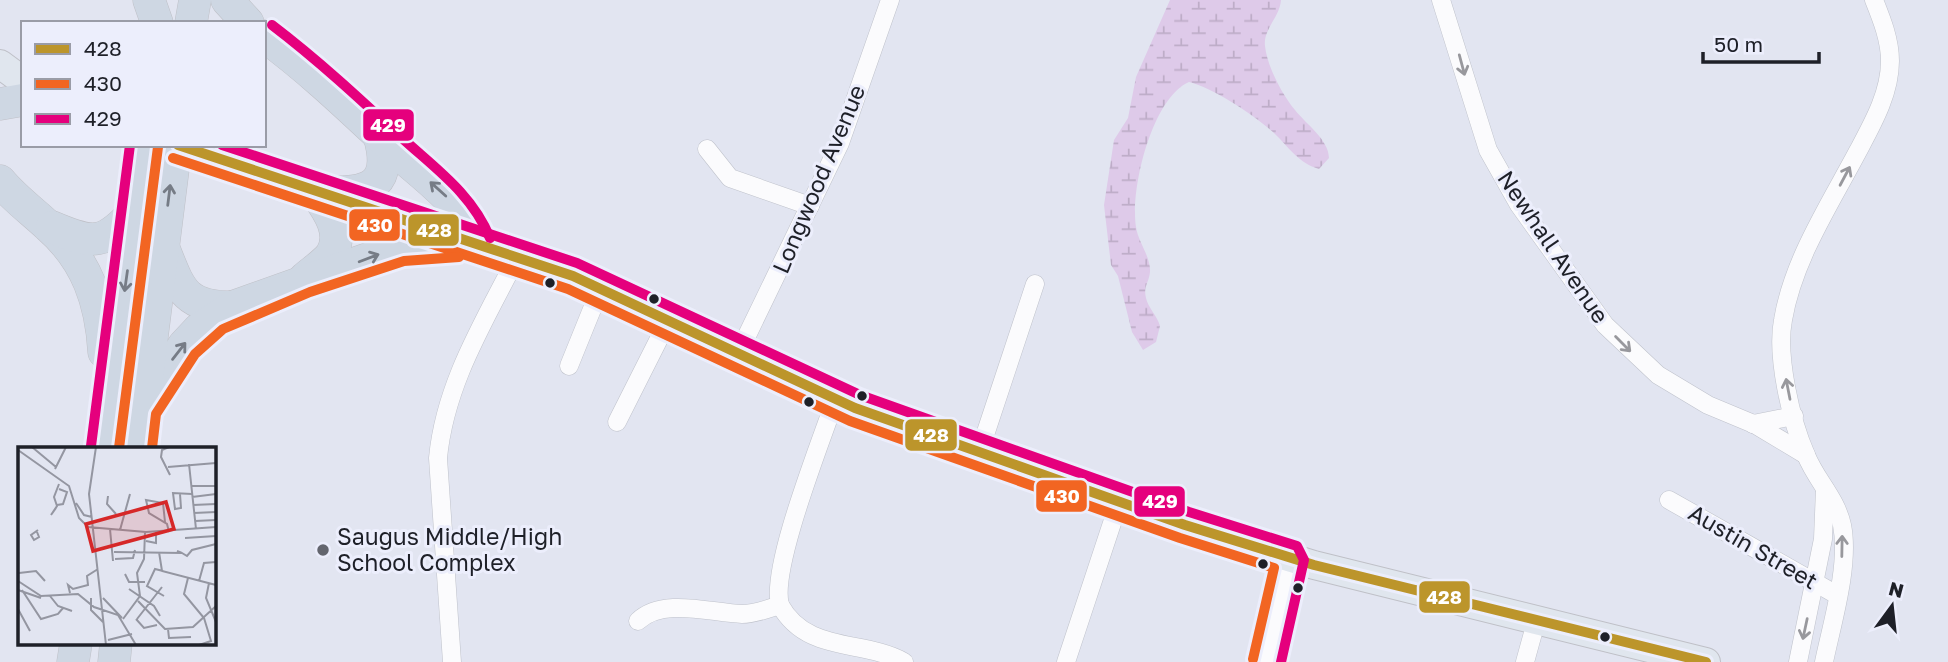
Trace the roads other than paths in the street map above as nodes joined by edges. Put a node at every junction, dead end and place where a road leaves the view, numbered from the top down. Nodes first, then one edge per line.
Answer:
1 (149, 0) edge
2 (162, 0) edge
3 (195, 0) edge
4 (227, 0) edge
5 (890, 0) edge
6 (1441, 0) edge
7 (1874, 0) edge
8 (158, 21) edge
9 (159, 21) edge
10 (191, 21) edge
11 (246, 21) edge
12 (266, 38) edge
13 (0, 64) edge
14 (21, 80) edge
15 (21, 100) edge
16 (0, 104) edge
17 (379, 135) junction
18 (144, 147) edge
19 (176, 147) edge
20 (182, 147) edge
21 (708, 149) dead end
22 (0, 181) edge
23 (315, 192) junction
24 (810, 206) junction
25 (135, 211) junction
26 (49, 226) junction
27 (477, 243) junction
28 (163, 246) junction
29 (517, 257) junction
30 (304, 279) junction
31 (1035, 284) dead end
32 (601, 287) junction
33 (232, 307) junction
34 (669, 319) junction
35 (738, 354) junction
36 (569, 366) dead end
37 (835, 400) junction
38 (143, 409) junction
39 (1794, 416) junction
40 (109, 417) junction
41 (617, 422) dead end
42 (1753, 424) junction
43 (105, 447) edge
44 (138, 447) edge
45 (979, 453) junction
46 (1806, 455) junction
47 (1825, 489) junction
48 (1669, 500) dead end
49 (1119, 502) junction
50 (1290, 558) junction
51 (1815, 582) junction
52 (1837, 595) junction
53 (780, 605) junction
54 (638, 621) dead end
55 (1536, 622) junction
56 (76, 644) edge
57 (116, 644) edge
58 (74, 662) edge
59 (114, 662) edge
60 (453, 662) edge
61 (904, 662) edge
62 (1066, 662) edge
63 (1267, 662) edge
64 (1525, 662) edge
65 (1706, 662) edge
66 (1798, 662) edge
67 (1824, 662) edge

1 - 8 highway
2 - 9 highway
3 - 10 highway
4 - 11 highway
5 - 24 street, Longwood Avenue
6 -> 42 street, Newhall Avenue
39 -> 7 street
12 - 17 highway
13 - 14 main road
15 - 16 highway
17 - 23 highway
27 -> 17 highway
18 - 25 highway
28 -> 19 highway
20 - 23 main road
21 - 24 street
22 - 26 highway
23 - 27 main road
23 - 30 highway
24 - 35 street, Longwood Avenue
25 - 26 highway
25 -> 40 highway
26 - 40 highway
27 - 29 main road
30 -> 27 highway
28 - 33 highway
28 - 38 highway
29 - 32 main road
29 - 60 street
30 - 33 highway
31 - 45 street
32 - 34 main road
32 - 36 street
38 -> 33 highway
34 - 35 main road
34 - 41 street
35 - 37 main road
37 - 45 main road
37 - 53 street
38 - 44 highway
39 - 42 street
39 - 46 street
40 - 43 highway
42 - 46 street, Newhall Avenue
45 - 49 main road
46 - 47 street
47 - 51 street
52 -> 47 street
48 - 51 street, Austin Street
49 - 50 main road
49 - 62 street
50 - 55 main road
50 - 63 street
51 - 52 street, Austin Street
51 -> 66 street
52 - 67 street
53 - 54 street
53 - 61 street
55 - 64 street
55 - 65 main road
56 - 58 highway
57 - 59 highway

